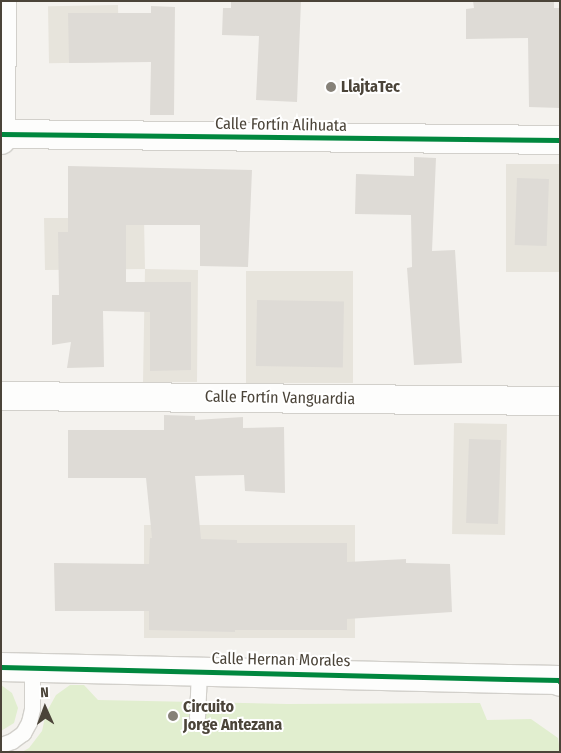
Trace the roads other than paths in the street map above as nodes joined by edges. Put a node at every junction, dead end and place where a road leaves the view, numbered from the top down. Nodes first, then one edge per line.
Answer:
1 (2, 1) edge
2 (1, 134) edge
3 (1, 140) edge
4 (560, 140) edge
5 (1, 396) edge
6 (560, 401) edge
7 (1, 667) edge
8 (32, 668) junction
9 (199, 671) junction
10 (559, 680) edge
11 (197, 717) dead end
12 (1, 745) edge

1 - 2 street
2 - 3 street
2 - 4 street, Calle Fortín Alihuata
5 - 6 street, Calle Fortín Vanguardia
7 - 8 street, Calle Hernan Morales
8 - 9 street, Calle Hernan Morales
8 - 12 lane
9 - 10 street, Calle Hernan Morales
9 - 11 lane

